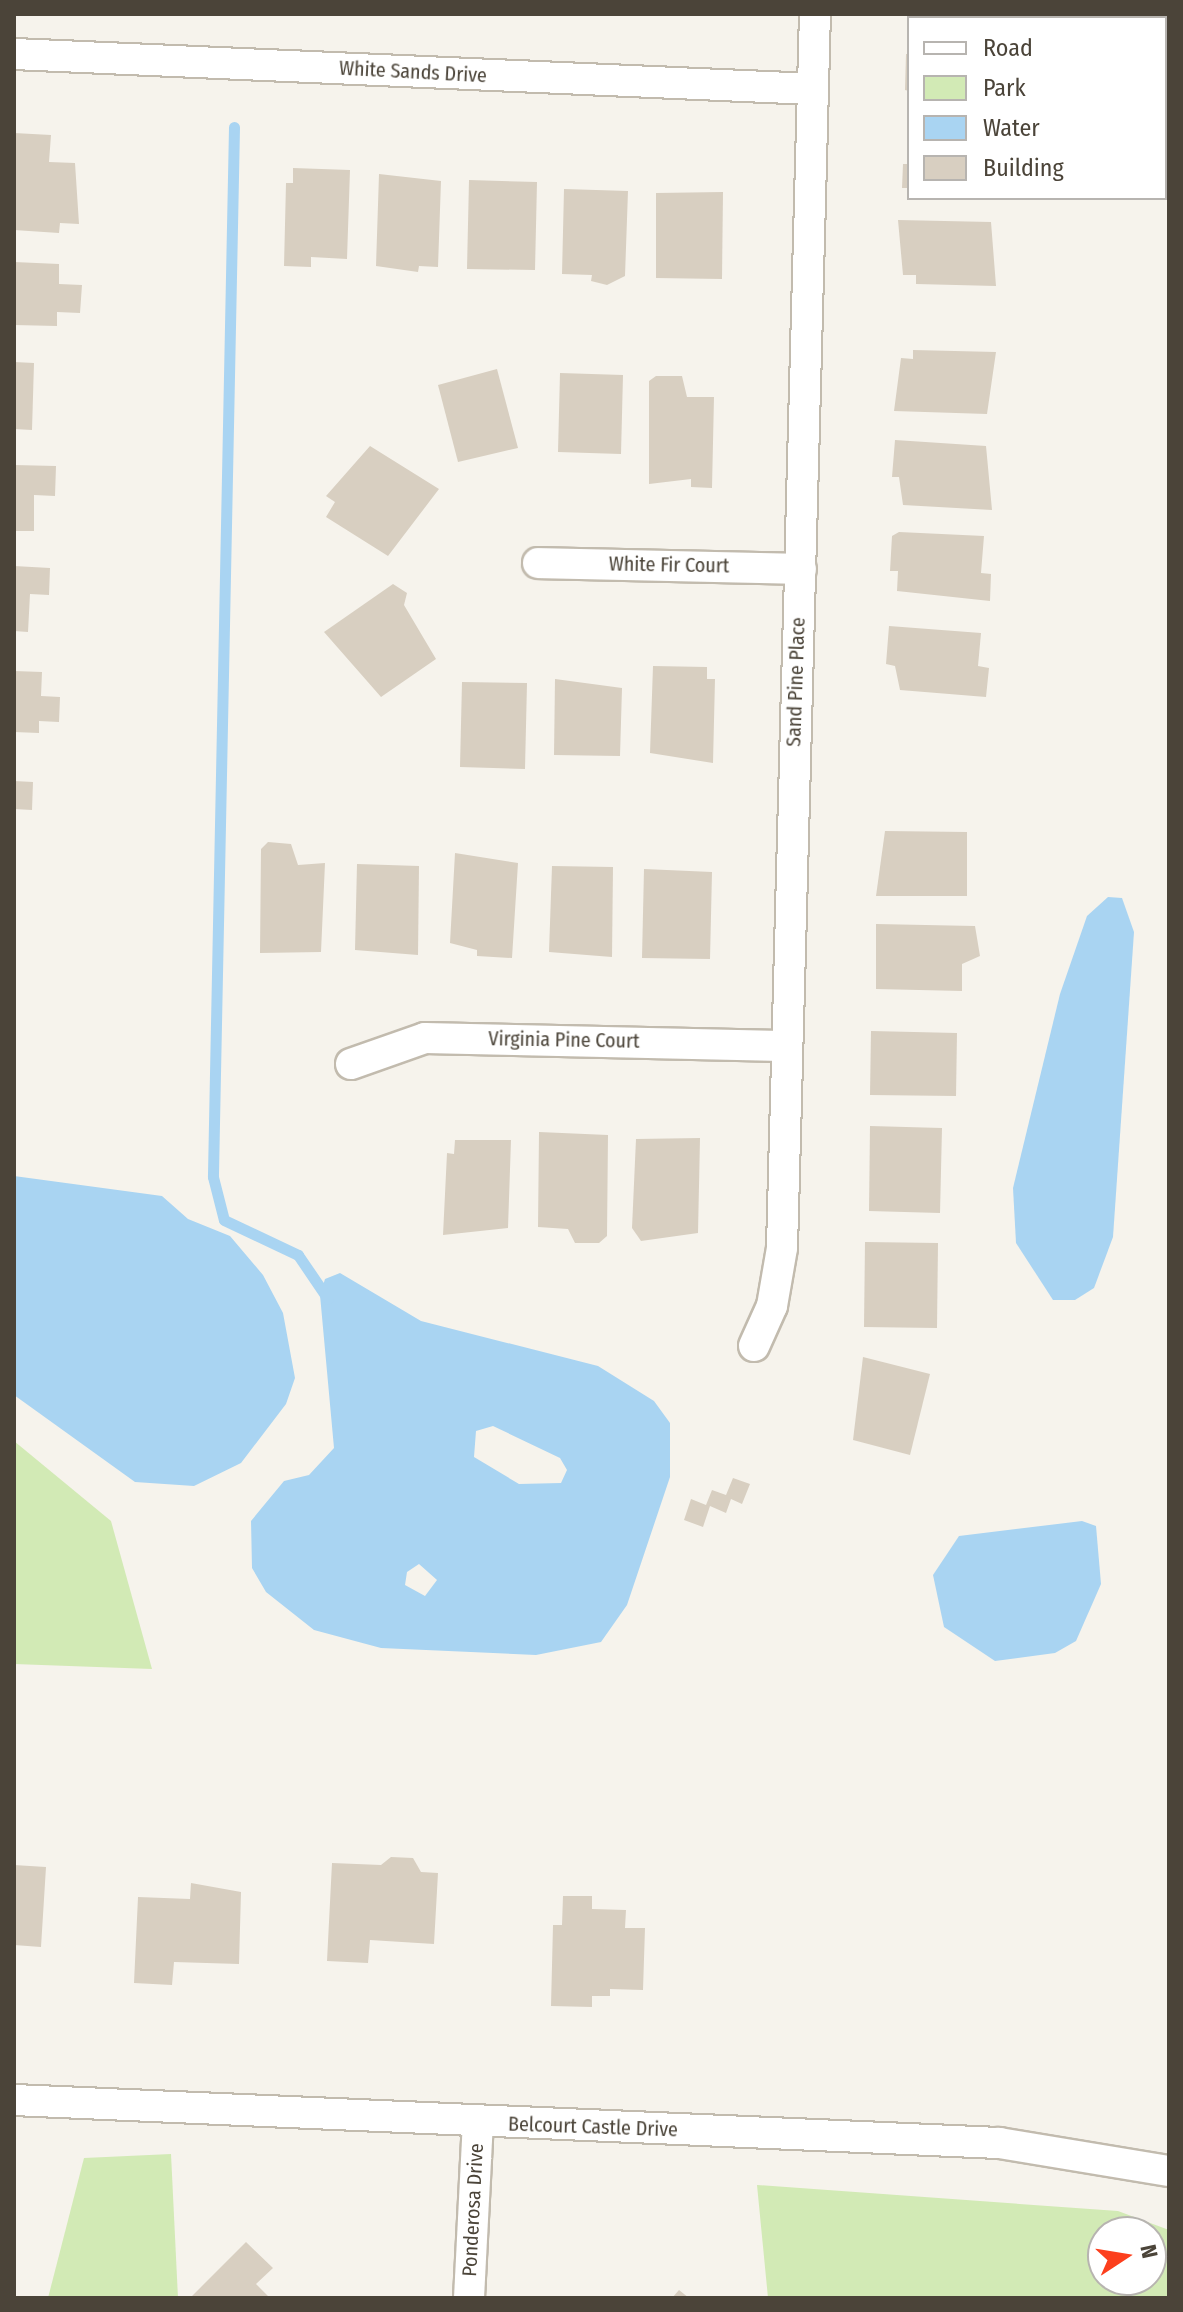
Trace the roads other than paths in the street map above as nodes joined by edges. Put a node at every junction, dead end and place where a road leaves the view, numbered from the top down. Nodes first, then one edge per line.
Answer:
1 (815, 14) edge
2 (14, 54) edge
3 (813, 89) junction
4 (538, 563) dead end
5 (801, 569) junction
6 (782, 1046) junction
7 (351, 1064) dead end
8 (754, 1346) dead end
9 (14, 2100) edge
10 (478, 2123) junction
11 (1169, 2171) edge
12 (469, 2298) edge

1 - 3 street, Sand Pine Place
2 - 3 street, White Sands Drive
3 - 5 street, Sand Pine Place
4 - 5 street, White Fir Court
5 - 6 street, Sand Pine Place
6 - 7 street, Virginia Pine Court
6 - 8 street, Sand Pine Place
9 - 10 street, Belcourt Castle Drive
10 - 11 street, Belcourt Castle Drive
10 - 12 street, Ponderosa Drive

